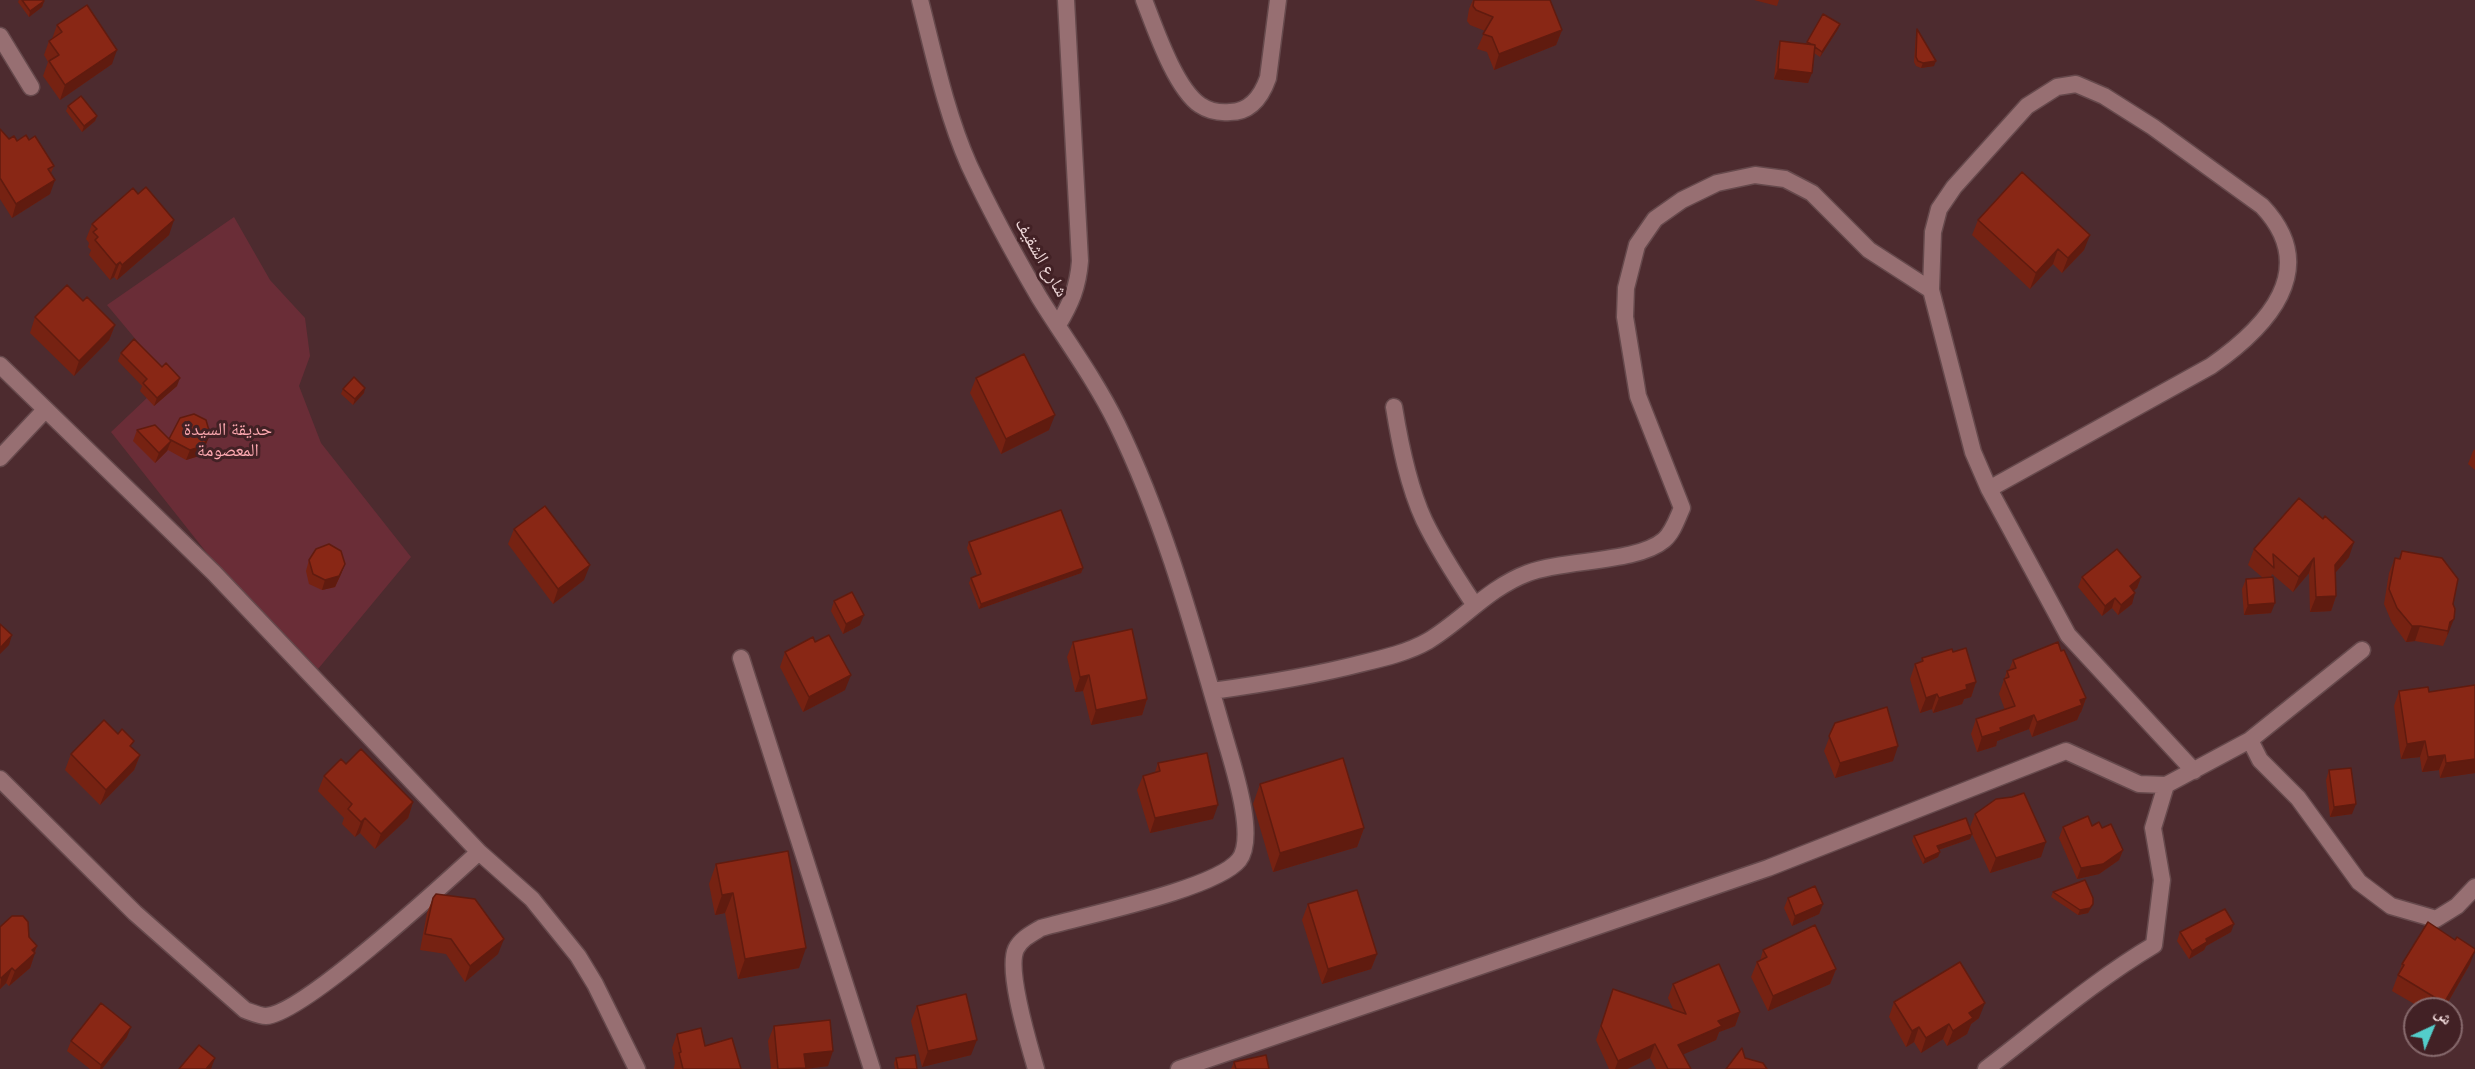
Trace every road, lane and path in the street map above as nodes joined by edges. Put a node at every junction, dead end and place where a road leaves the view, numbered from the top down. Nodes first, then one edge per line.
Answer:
1 (920, 0) edge
2 (1066, 0) edge
3 (1144, 0) edge
4 (1278, 0) edge
5 (0, 36) edge
6 (32, 87) dead end
7 (1931, 290) junction
8 (1058, 325) junction
9 (0, 365) edge
10 (1394, 407) dead end
11 (45, 410) junction
12 (0, 458) edge
13 (1989, 489) junction
14 (1474, 604) junction
15 (2362, 650) dead end
16 (741, 658) dead end
17 (1212, 691) junction
18 (2250, 740) junction
19 (2194, 771) junction
20 (0, 778) edge
21 (2166, 785) junction
22 (479, 852) junction
23 (2475, 887) edge
24 (637, 1069) edge
25 (872, 1069) edge
26 (1036, 1069) edge
27 (1179, 1069) edge
28 (1986, 1069) edge

1 - 8 street, شارع الشقيف
2 - 8 street, شارع الشقيف
3 - 4 street
5 - 6 street
7 - 13 street
7 - 13 street
7 - 14 street
8 - 17 street
9 - 11 street
10 - 14 street
11 - 12 street
11 - 22 street
13 - 19 street
14 - 17 street
15 - 18 street
16 - 25 street
17 - 26 street
18 - 19 street
18 - 23 street
19 - 21 street
20 - 22 street
21 - 27 street
21 - 28 street
22 - 24 street

